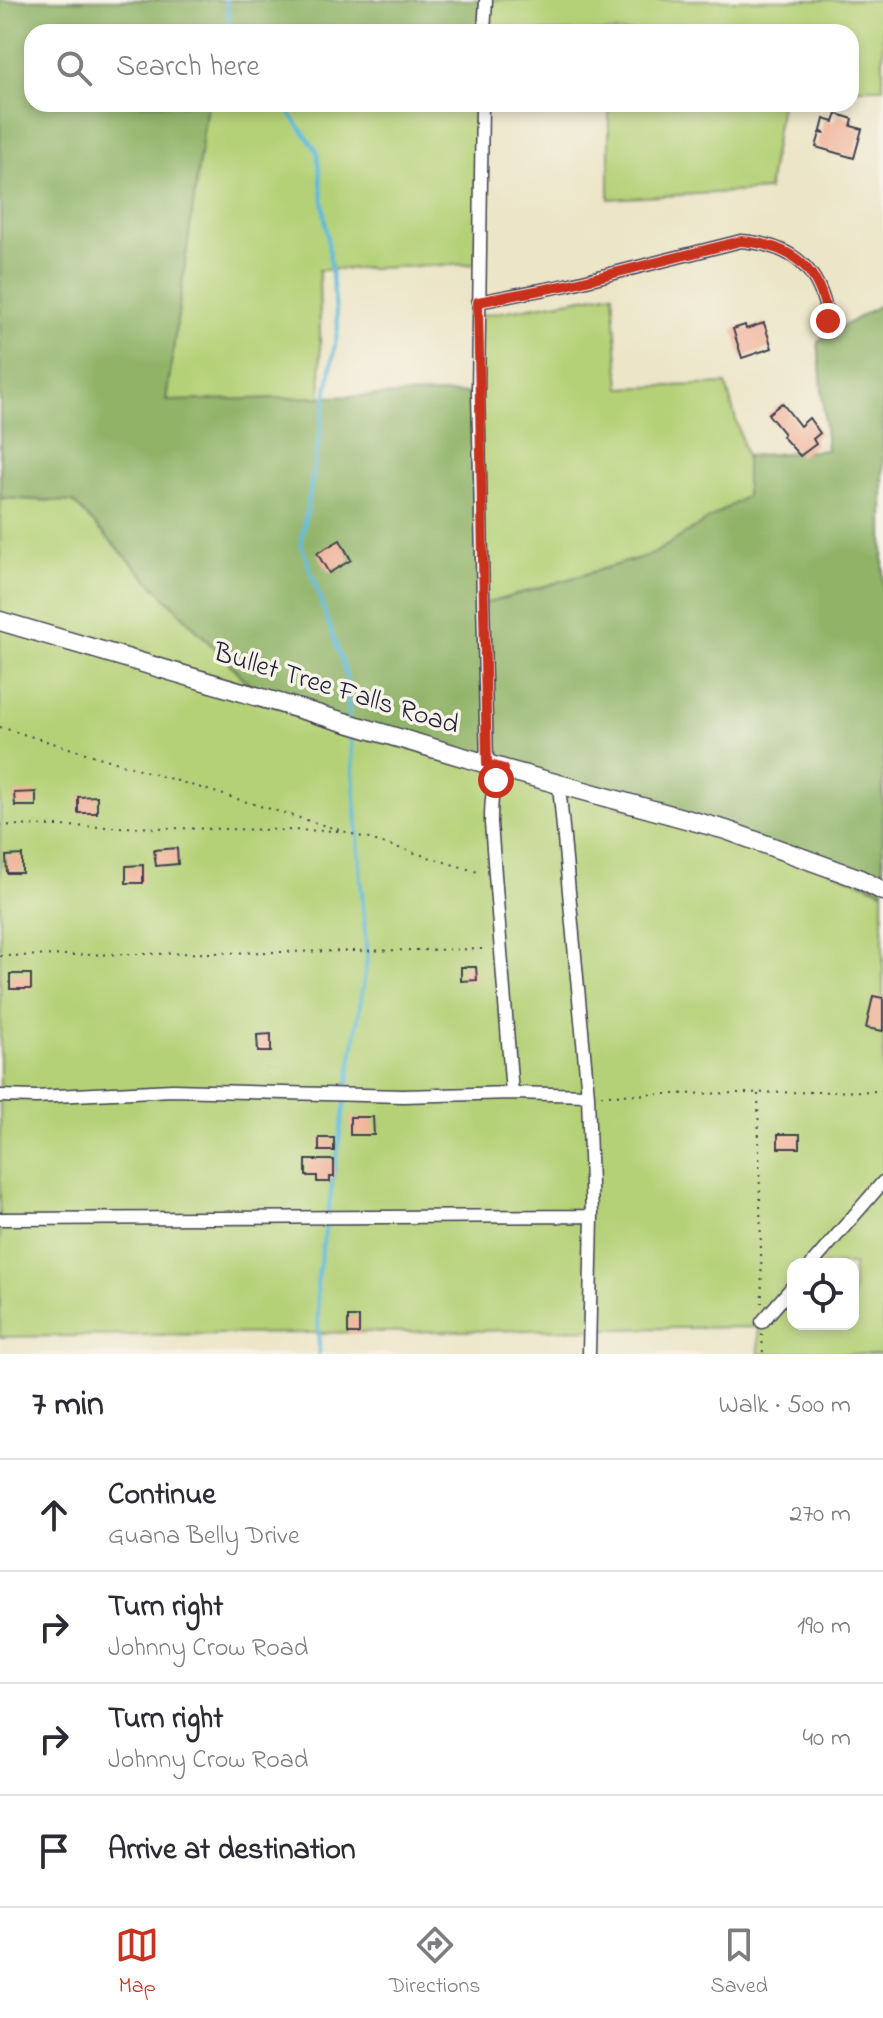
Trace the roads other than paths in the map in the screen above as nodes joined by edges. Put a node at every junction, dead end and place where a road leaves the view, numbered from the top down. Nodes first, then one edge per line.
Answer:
1 (486, 0) edge
2 (484, 24) edge
3 (482, 112) edge
4 (478, 302) junction
5 (828, 321) dead end
6 (0, 621) edge
7 (496, 767) junction
8 (559, 785) junction
9 (883, 891) edge
10 (512, 1093) junction
11 (588, 1095) junction
12 (0, 1096) edge
13 (883, 1182) edge
14 (592, 1216) junction
15 (0, 1219) edge
16 (817, 1258) edge
17 (787, 1293) edge
18 (762, 1322) road end
19 (589, 1354) edge

1 - 2 street
3 - 4 street
4 - 5 street
4 - 7 street
6 - 7 main road, Bullet Tree Falls Road
7 - 8 main road, Bullet Tree Falls Road
7 - 10 street
8 - 9 main road, Bullet Tree Falls Road
8 - 11 street
10 - 11 street
10 - 12 street
11 - 14 street
13 - 16 street
14 - 15 street
14 - 19 street
17 - 18 street

